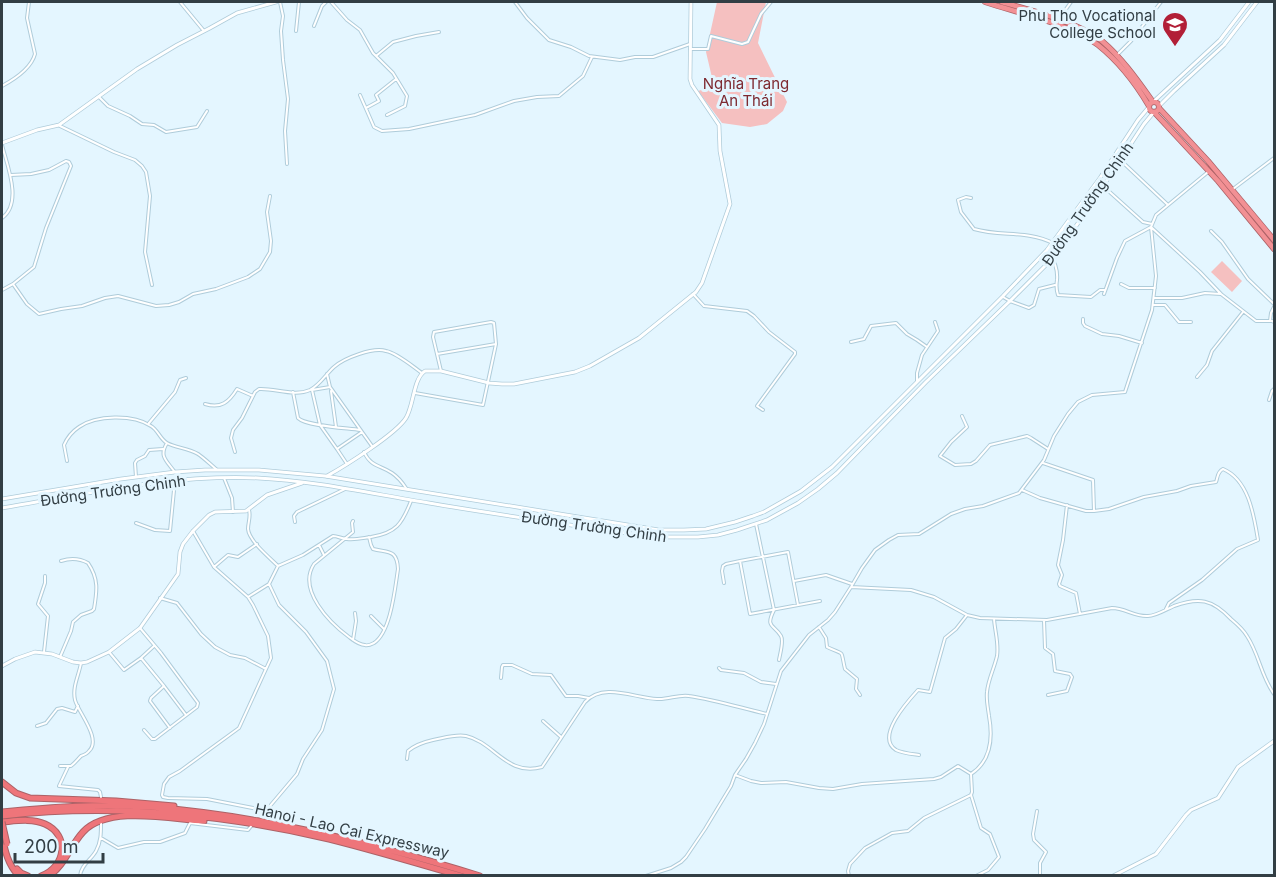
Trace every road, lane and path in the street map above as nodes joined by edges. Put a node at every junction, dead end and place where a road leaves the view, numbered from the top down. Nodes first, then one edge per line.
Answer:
1 (29, 2) edge
2 (180, 2) edge
3 (278, 2) edge
4 (299, 2) edge
5 (326, 2) edge
6 (331, 2) edge
7 (515, 2) edge
8 (691, 2) edge
9 (771, 2) edge
10 (989, 2) edge
11 (1002, 2) edge
12 (1071, 2) edge
13 (1161, 2) edge
14 (1249, 2) edge
15 (1257, 2) edge
16 (1058, 20) junction
17 (314, 26) dead end
18 (204, 31) junction
19 (296, 31) dead end
20 (439, 32) dead end
21 (690, 44) junction
22 (690, 49) junction
23 (1116, 55) junction
24 (376, 56) junction
25 (592, 57) junction
26 (396, 79) junction
27 (2, 86) edge
28 (360, 95) dead end
29 (99, 98) junction
30 (1150, 105) junction
31 (1159, 107) junction
32 (366, 108) junction
33 (207, 111) dead end
34 (1154, 112) junction
35 (387, 115) dead end
36 (59, 125) junction
37 (2, 144) edge
38 (1115, 155) junction
39 (1274, 159) edge
40 (1120, 160) junction
41 (287, 164) dead end
42 (1209, 171) junction
43 (11, 175) junction
44 (1103, 186) junction
45 (1232, 189) junction
46 (270, 196) dead end
47 (971, 198) dead end
48 (1167, 204) junction
49 (2, 218) edge
50 (1151, 225) junction
51 (1211, 231) dead end
52 (1275, 240) edge
53 (1053, 243) junction
54 (1275, 249) edge
55 (1047, 250) junction
56 (1053, 258) junction
57 (13, 284) junction
58 (1121, 284) dead end
59 (152, 285) dead end
60 (1056, 285) junction
61 (1155, 288) junction
62 (2, 290) edge
63 (693, 294) junction
64 (1221, 294) junction
65 (1003, 296) junction
66 (1154, 298) junction
67 (1010, 302) junction
68 (1153, 305) junction
69 (1275, 305) edge
70 (1244, 312) junction
71 (1083, 319) dead end
72 (1270, 321) junction
73 (935, 322) dead end
74 (1191, 322) dead end
75 (1275, 322) edge
76 (851, 342) dead end
77 (1142, 342) junction
78 (496, 344) junction
79 (927, 347) junction
80 (437, 354) junction
81 (441, 372) junction
82 (422, 373) junction
83 (327, 374) junction
84 (186, 378) dead end
85 (1197, 378) dead end
86 (917, 381) junction
87 (489, 383) junction
88 (331, 388) junction
89 (1275, 389) edge
90 (311, 390) junction
91 (294, 392) junction
92 (415, 393) junction
93 (253, 396) junction
94 (1269, 400) dead end
95 (205, 404) dead end
96 (763, 410) dead end
97 (962, 416) dead end
98 (354, 421) junction
99 (148, 424) junction
100 (320, 425) junction
101 (336, 427) junction
102 (349, 428) junction
103 (361, 431) junction
104 (166, 443) junction
105 (372, 446) junction
106 (163, 449) junction
107 (337, 449) junction
108 (1048, 449) junction
109 (235, 452) dead end
110 (364, 452) junction
111 (67, 461) dead end
112 (1042, 462) junction
113 (347, 464) junction
114 (217, 470) junction
115 (175, 472) junction
116 (325, 476) junction
117 (136, 477) junction
118 (131, 478) junction
119 (224, 478) junction
120 (175, 480) junction
121 (302, 482) junction
122 (374, 484) junction
123 (133, 486) junction
124 (345, 489) junction
125 (406, 489) junction
126 (1022, 490) junction
127 (372, 494) junction
128 (2, 499) edge
129 (411, 500) junction
130 (782, 502) junction
131 (1067, 505) junction
132 (2, 508) edge
133 (249, 510) junction
134 (786, 510) junction
135 (1094, 511) junction
136 (233, 512) junction
137 (353, 521) dead end
138 (295, 522) dead end
139 (136, 523) dead end
140 (756, 524) junction
141 (656, 529) junction
142 (193, 531) junction
143 (369, 537) junction
144 (655, 537) junction
145 (345, 539) junction
146 (256, 544) junction
147 (319, 545) junction
148 (324, 555) junction
149 (764, 557) junction
150 (60, 561) dead end
151 (740, 561) junction
152 (278, 566) junction
153 (214, 567) junction
154 (45, 576) dead end
155 (794, 581) junction
156 (724, 583) dead end
157 (269, 584) junction
158 (852, 586) junction
159 (248, 597) junction
160 (160, 598) junction
161 (820, 601) dead end
162 (798, 605) junction
163 (1166, 609) junction
164 (774, 610) junction
165 (355, 613) dead end
166 (1080, 614) junction
167 (967, 615) junction
168 (371, 616) dead end
169 (994, 619) junction
170 (1044, 620) junction
171 (819, 627) junction
172 (140, 628) junction
173 (384, 629) junction
174 (353, 640) junction
175 (154, 645) junction
176 (109, 651) junction
177 (44, 652) junction
178 (60, 657) junction
179 (141, 658) junction
180 (780, 660) dead end
181 (81, 663) junction
182 (2, 666) edge
183 (719, 668) dead end
184 (266, 669) junction
185 (501, 678) dead end
186 (776, 684) junction
187 (164, 686) junction
188 (1275, 694) edge
189 (860, 695) dead end
190 (1048, 695) dead end
191 (589, 698) junction
192 (78, 706) junction
193 (767, 714) junction
194 (186, 715) junction
195 (543, 721) dead end
196 (37, 726) dead end
197 (170, 728) junction
198 (144, 729) dead end
199 (561, 738) junction
200 (1273, 743) edge
201 (919, 755) dead end
202 (407, 759) dead end
203 (60, 766) dead end
204 (68, 767) junction
205 (735, 774) junction
206 (971, 774) junction
207 (2, 782) edge
208 (970, 795) junction
209 (101, 797) dead end
210 (263, 810) junction
211 (199, 812) junction
212 (1037, 812) dead end
213 (2, 814) edge
214 (260, 814) dead end
215 (231, 821) junction
216 (2, 822) edge
217 (101, 823) dead end
218 (252, 825) dead end
219 (2, 836) edge
220 (101, 838) junction
221 (5, 844) junction
222 (19, 876) edge
223 (28, 876) edge
224 (41, 876) edge
225 (49, 876) edge
226 (80, 876) edge
227 (461, 876) edge
228 (480, 876) edge
229 (646, 876) edge
230 (849, 876) edge
231 (976, 876) edge
232 (1040, 876) edge
233 (1113, 876) edge

1 - 27 street
2 - 18 street
3 - 18 main road
3 - 41 street
4 - 19 street
5 - 17 street
6 - 24 street
7 - 25 street
8 - 21 main road
9 - 22 street
10 - 30 highway
11 - 16 highway
12 - 16 street
13 - 23 street
14 - 30 main road, Đường Trường Chinh
15 - 31 main road
16 - 23 highway
18 - 29 main road
20 - 24 street
21 - 22 main road
21 - 25 street
22 - 63 main road
23 - 30 highway
24 - 26 street
25 - 32 street
26 - 32 street
26 - 35 street
28 - 32 street
29 - 33 street
29 - 36 main road
30 - 31 highway
30 - 34 highway
30 - 38 main road, Đường Trường Chinh
31 - 34 highway
31 - 45 highway
34 - 40 main road, Đường Trường Chinh
34 - 42 highway
36 - 37 main road
36 - 59 street
37 - 43 street
38 - 40 street
38 - 53 main road, Đường Trường Chinh
39 - 45 street
40 - 44 main road, Đường Trường Chinh
40 - 48 street
42 - 48 street
42 - 54 highway
43 - 49 street
43 - 57 street
44 - 50 street
44 - 56 main road, Đường Trường Chinh
45 - 52 highway
46 - 57 street
47 - 53 street
48 - 50 street
50 - 60 street
50 - 61 street
50 - 64 street
51 - 69 street
53 - 55 main road, Đường Trường Chinh
55 - 56 street
55 - 65 main road, Đường Trường Chinh
56 - 60 street
56 - 67 main road, Đường Trường Chinh
57 - 62 street
58 - 61 street
60 - 67 street
61 - 66 street
63 - 87 main road
63 - 96 street
64 - 66 street
64 - 70 street
65 - 67 street
65 - 86 main road, Đường Trường Chinh
66 - 68 street
67 - 134 main road, Đường Trường Chinh
68 - 74 street
68 - 77 street
69 - 72 street
70 - 72 street
70 - 85 street
71 - 77 street
72 - 75 street
73 - 79 street
76 - 79 street
77 - 108 street
78 - 80 street
78 - 80 street
78 - 87 street
79 - 86 street
80 - 81 street
81 - 82 main road
81 - 87 main road
82 - 83 street
82 - 92 main road
83 - 88 street
83 - 90 street
84 - 99 street
86 - 130 main road, Đường Trường Chinh
87 - 92 street
88 - 90 street
88 - 98 street
88 - 101 street
89 - 94 street
90 - 91 street
90 - 100 street
91 - 93 street
91 - 100 street
92 - 105 main road
93 - 95 street
93 - 109 street
97 - 108 street
98 - 102 street
98 - 103 street
99 - 104 street
99 - 111 street
100 - 101 street
100 - 107 street
101 - 102 street
102 - 103 street
103 - 105 street
103 - 107 street
104 - 106 street
104 - 114 street
105 - 110 main road
106 - 115 street
106 - 117 street
107 - 113 street
108 - 112 street
110 - 113 main road
110 - 125 street
112 - 126 street
112 - 135 street
113 - 116 main road
114 - 115 main road, Đường Trường Chinh
114 - 116 main road, Đường Trường Chinh
115 - 117 main road, Đường Trường Chinh
116 - 122 main road, Đường Trường Chinh
117 - 118 main road, Đường Trường Chinh
118 - 123 main road
118 - 128 main road, Đường Trường Chinh
119 - 120 main road, Đường Trường Chinh
119 - 121 main road, Đường Trường Chinh
119 - 136 street
120 - 123 main road, Đường Trường Chinh
120 - 139 street
121 - 124 main road, Đường Trường Chinh
121 - 133 main road
122 - 125 main road, Đường Trường Chinh
122 - 127 main road
123 - 132 main road, Đường Trường Chinh
124 - 127 main road, Đường Trường Chinh
124 - 138 street
125 - 141 main road, Đường Trường Chinh
126 - 131 street
126 - 158 street
127 - 129 main road, Đường Trường Chinh
129 - 143 street
129 - 144 main road, Đường Trường Chinh
130 - 134 main road
130 - 141 main road, Đường Trường Chinh
131 - 135 street
131 - 166 street
133 - 136 main road
133 - 146 street
134 - 140 main road, Đường Trường Chinh
135 - 163 street
136 - 142 main road
137 - 145 street
140 - 144 main road, Đường Trường Chinh
140 - 149 street
141 - 144 main road
142 - 153 street
142 - 160 main road
143 - 145 street
143 - 173 street
145 - 147 street
145 - 148 street
146 - 152 street
146 - 153 street
147 - 148 street
147 - 152 street
148 - 174 street
149 - 151 street
149 - 155 street
149 - 164 street
150 - 178 street
151 - 156 street
151 - 164 street
152 - 157 street
153 - 159 street
154 - 177 street
155 - 158 street
155 - 162 street
157 - 159 street
157 - 210 street
158 - 167 street
158 - 171 street
159 - 184 street
160 - 172 main road
160 - 184 street
161 - 162 street
162 - 164 street
163 - 166 street
163 - 188 street
164 - 180 street
165 - 174 street
166 - 170 street
167 - 169 street
167 - 201 street
168 - 173 street
169 - 170 street
169 - 206 street
170 - 190 street
171 - 186 street
171 - 189 street
172 - 175 street
172 - 176 main road
173 - 174 street
175 - 179 street
175 - 194 street
176 - 179 street
176 - 181 main road
177 - 178 main road
177 - 182 main road
178 - 181 main road
179 - 187 street
181 - 192 street
183 - 186 street
184 - 210 street
185 - 191 street
186 - 193 street
187 - 194 street
187 - 197 street
191 - 193 street
191 - 199 street
192 - 196 street
192 - 204 street
193 - 205 street
194 - 197 street
195 - 199 street
197 - 198 street
199 - 202 street
200 - 233 main road
203 - 204 street
204 - 209 street
205 - 206 street
205 - 229 street
206 - 208 street
207 - 211 highway
208 - 230 street
208 - 231 street
210 - 214 street
211 - 213 highway, Hanoi - Lao Cai Expressway
211 - 228 highway, Hanoi - Lao Cai Expressway
212 - 232 street
213 - 215 highway, Hanoi - Lao Cai Expressway
215 - 225 highway
215 - 227 highway, Hanoi - Lao Cai Expressway
216 - 221 highway, bridge
216 - 224 highway
217 - 220 street
218 - 220 street
219 - 221 highway, bridge
220 - 226 street
221 - 222 highway
221 - 223 highway

